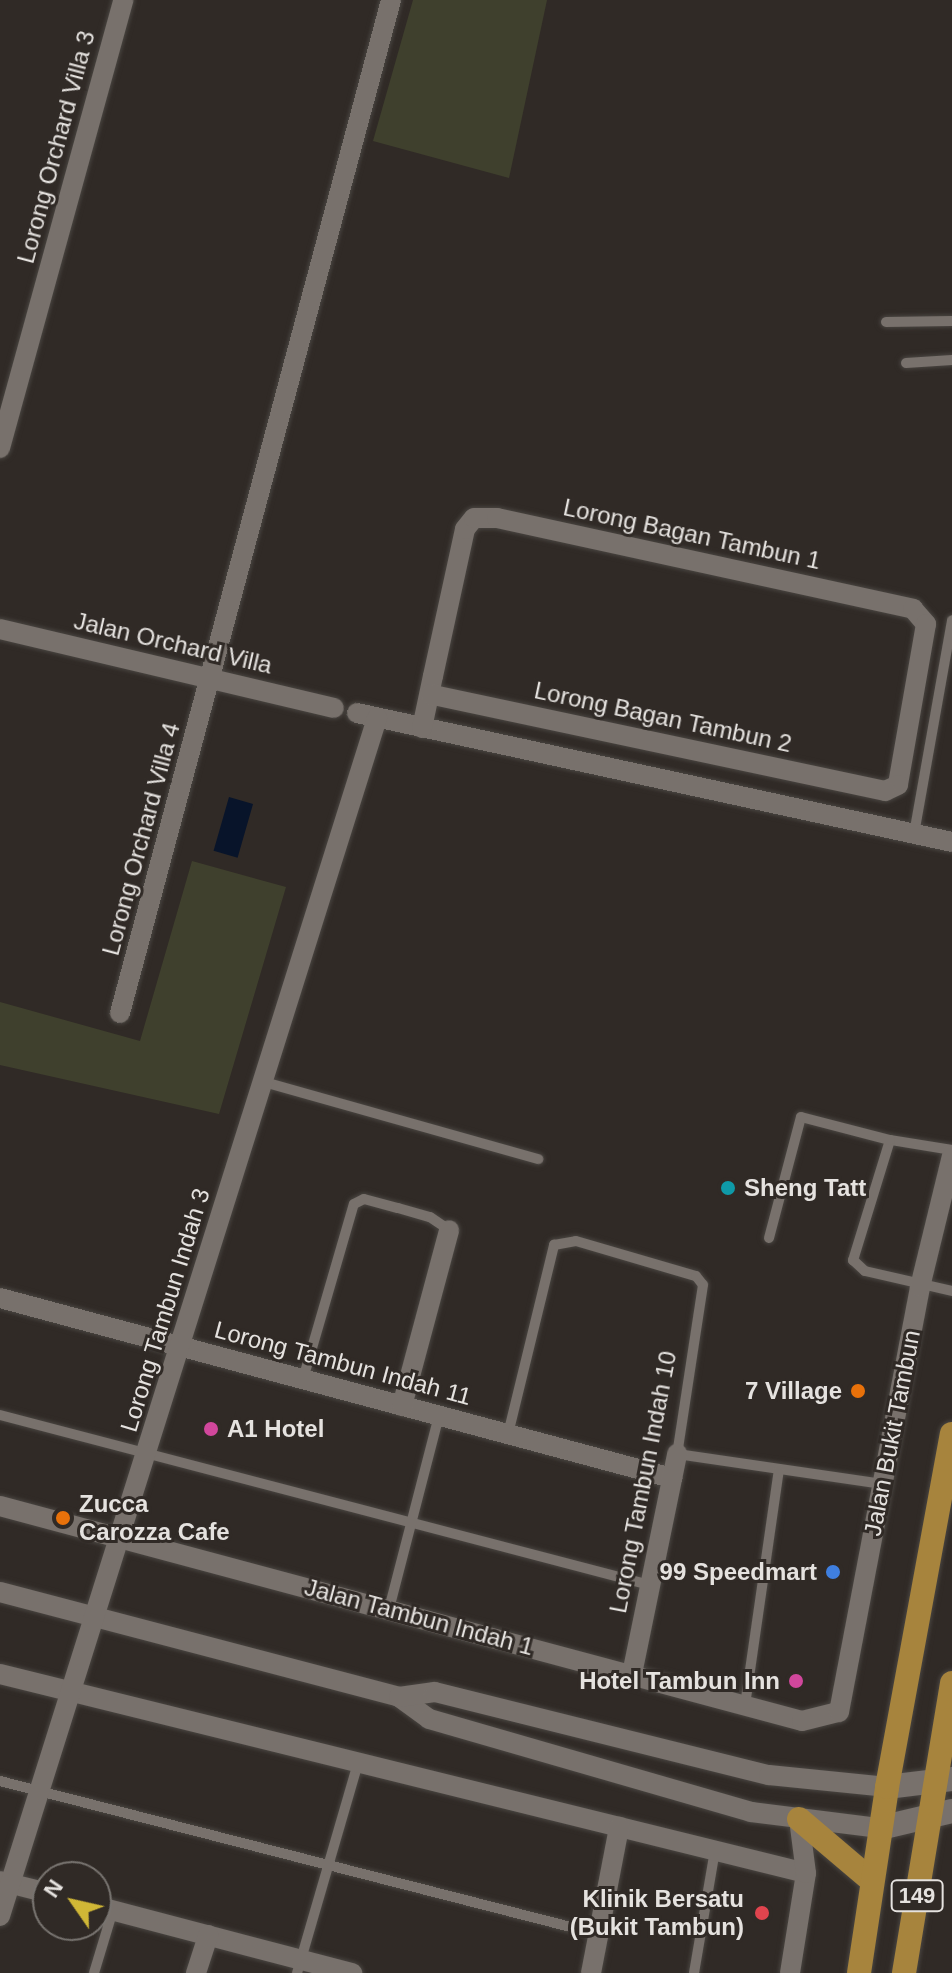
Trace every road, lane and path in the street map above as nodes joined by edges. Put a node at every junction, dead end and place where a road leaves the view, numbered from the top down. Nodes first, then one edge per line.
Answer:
1 (123, 0) edge
2 (391, 0) edge
3 (952, 321) edge
4 (886, 322) dead end
5 (952, 360) edge
6 (906, 363) dead end
7 (0, 448) edge
8 (952, 620) edge
9 (0, 629) edge
10 (212, 679) junction
11 (430, 694) junction
12 (334, 708) dead end
13 (422, 728) junction
14 (885, 791) joint
15 (914, 834) junction
16 (952, 842) edge
17 (120, 1013) dead end
18 (264, 1082) junction
19 (890, 1140) junction
20 (952, 1150) edge
21 (952, 1156) edge
22 (538, 1159) dead end
23 (449, 1230) joint
24 (769, 1238) dead end
25 (920, 1287) junction
26 (952, 1291) edge
27 (0, 1298) edge
28 (181, 1346) junction
29 (303, 1379) junction
30 (402, 1406) junction
31 (0, 1415) edge
32 (439, 1415) junction
33 (508, 1434) junction
34 (952, 1434) edge
35 (148, 1454) junction
36 (677, 1454) junction
37 (779, 1469) junction
38 (672, 1478) junction
39 (883, 1484) junction
40 (0, 1506) edge
41 (412, 1523) junction
42 (121, 1538) junction
43 (650, 1585) junction
44 (0, 1592) edge
45 (389, 1609) junction
46 (97, 1617) junction
47 (0, 1674) edge
48 (632, 1674) junction
49 (69, 1694) junction
50 (399, 1697) junction
51 (951, 1698) edge
52 (745, 1705) junction
53 (839, 1712) joint
54 (358, 1763) junction
55 (944, 1780) edge
56 (0, 1781) edge
57 (887, 1787) junction
58 (39, 1791) junction
59 (941, 1815) edge
60 (799, 1819) junction
61 (619, 1827) junction
62 (880, 1828) junction
63 (715, 1850) junction
64 (329, 1866) junction
65 (806, 1873) junction
66 (871, 1880) junction
67 (5, 1882) edge
68 (32, 1889) edge
69 (112, 1910) edge
70 (0, 1916) edge
71 (598, 1934) junction
72 (208, 1935) junction
73 (99, 1941) edge
74 (299, 1966) edge
75 (94, 1973) edge
76 (196, 1973) edge
77 (352, 1973) edge
78 (591, 1973) edge
79 (694, 1973) edge
80 (790, 1973) edge
81 (859, 1973) edge
82 (904, 1973) edge

1 - 7 street, Lorong Orchard Villa 3
2 - 10 street, Lorong Orchard Villa 4
3 - 4 lane
5 - 6 lane
8 - 15 lane
9 - 10 street, Jalan Orchard Villa
10 - 12 street, Jalan Orchard Villa
10 - 17 street, Lorong Orchard Villa 4
11 - 13 street
11 - 14 street, Lorong Bagan Tambun 2
11 - 14 street, Lorong Bagan Tambun 1
13 - 15 street
13 - 18 street, Lorong Tambun Indah 3
15 - 16 street
18 - 22 lane
18 - 28 street, Lorong Tambun Indah 3
19 - 20 lane
19 - 24 lane
19 - 25 lane
21 - 25 street, Jalan Bukit Tambun
23 - 29 lane
23 - 30 street
25 - 26 lane
25 - 39 street, Jalan Bukit Tambun
27 - 28 street, Lorong Tambun Indah 11
28 - 29 street, Lorong Tambun Indah 11
28 - 35 street, Lorong Tambun Indah 3
29 - 30 street, Lorong Tambun Indah 11
30 - 32 street, Lorong Tambun Indah 11
31 - 35 lane
32 - 33 street, Lorong Tambun Indah 11
32 - 41 lane
33 - 36 lane, Lorong Tambun Indah 10
33 - 38 street, Lorong Tambun Indah 11
34 - 57 main road, 149
35 - 41 lane
35 - 42 street, Lorong Tambun Indah 3
36 - 37 lane
36 - 38 street, Lorong Tambun Indah 10
37 - 39 lane
37 - 52 lane
38 - 43 street, Lorong Tambun Indah 10
39 - 53 street, Jalan Bukit Tambun
40 - 42 street, Jalan Tambun Indah 1
41 - 43 lane
41 - 45 lane
42 - 45 street, Jalan Tambun Indah 1
42 - 46 street, Lorong Tambun Indah 3
43 - 48 street, Lorong Tambun Indah 10
44 - 46 street
45 - 48 street, Jalan Tambun Indah 1
46 - 49 street, Lorong Tambun Indah 3
46 - 50 street
47 - 49 street
48 - 52 street, Jalan Tambun Indah 1
49 - 54 street
49 - 58 street, Lorong Tambun Indah 3
50 - 57 street
50 - 60 street
51 - 55 main road, 149
52 - 53 street, Jalan Tambun Indah 1
54 - 61 street
54 - 64 lane
55 - 57 street
55 - 59 main road, 149
56 - 58 lane
57 - 62 main road, 149
58 - 64 lane
58 - 67 street, Lorong Tambun Indah 3
59 - 62 street
59 - 82 main road, 149
60 - 62 street
60 - 65 street
60 - 66 main road
61 - 63 street
61 - 71 street
62 - 66 main road, 149
63 - 65 street
63 - 79 lane
64 - 71 lane
64 - 74 lane
65 - 80 street
66 - 81 main road, 149
67 - 68 street
67 - 70 street, Lorong Tambun Indah 3
69 - 72 street
71 - 78 street
72 - 74 street
72 - 76 street
73 - 75 lane
74 - 77 street

